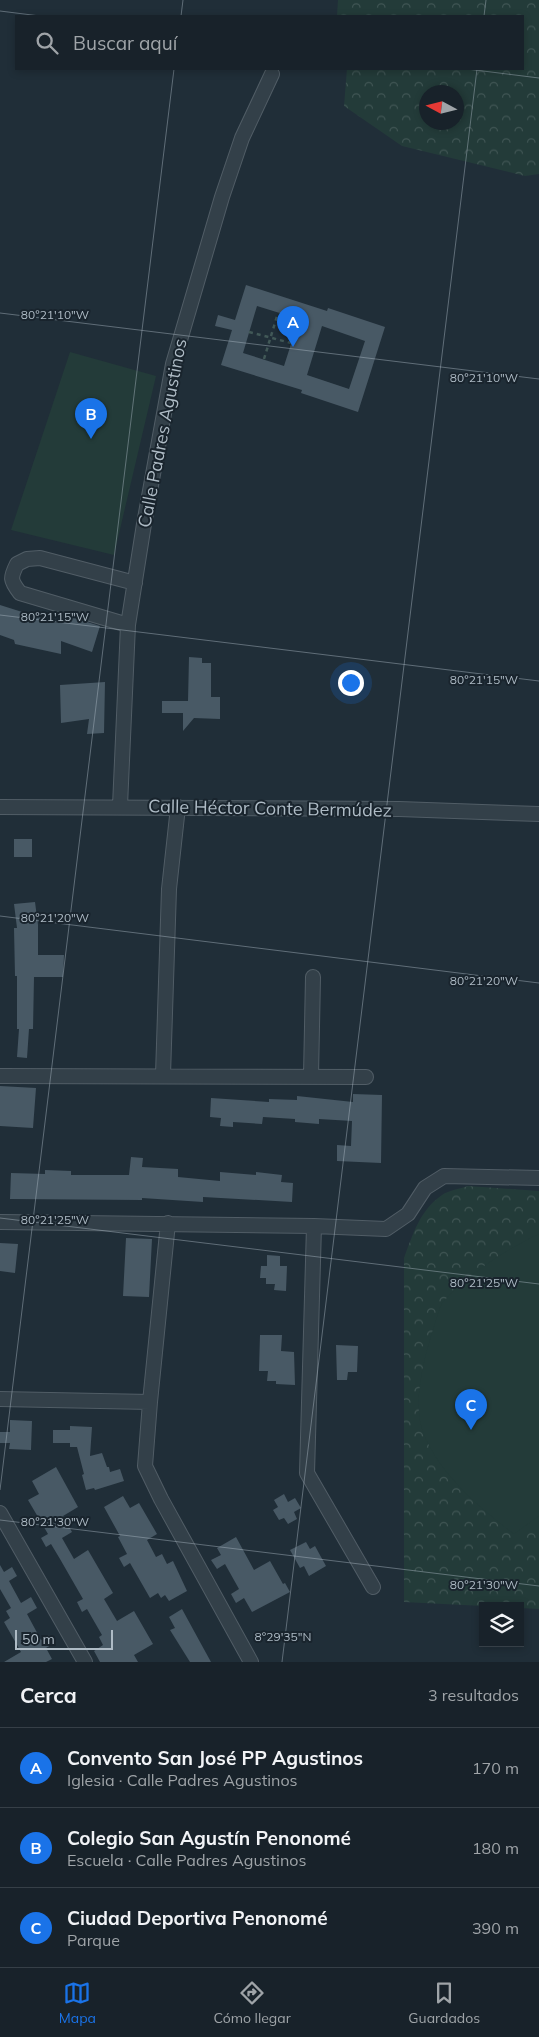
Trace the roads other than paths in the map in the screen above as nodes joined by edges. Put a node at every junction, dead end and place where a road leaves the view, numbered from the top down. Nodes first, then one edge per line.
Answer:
1 (272, 74) dead end
2 (135, 583) junction
3 (128, 625) junction
4 (0, 806) edge
5 (120, 806) junction
6 (178, 807) junction
7 (539, 814) edge
8 (313, 978) dead end
9 (163, 1075) junction
10 (0, 1076) edge
11 (311, 1076) junction
12 (366, 1077) dead end
13 (539, 1178) edge
14 (0, 1222) edge
15 (168, 1223) junction
16 (314, 1226) junction
17 (0, 1399) edge
18 (150, 1402) junction
19 (0, 1512) edge
20 (373, 1587) dead end
21 (84, 1662) edge
22 (251, 1662) edge

1 - 2 street, Calle Padres Agustinos
2 - 3 street, Calle Padres Agustinos
2 - 3 street
3 - 5 street, Calle Padres Agustinos
4 - 5 street, Calle Héctor Conte Bermúdez
5 - 6 street, Calle Héctor Conte Bermúdez
6 - 7 street, Calle Héctor Conte Bermúdez
6 - 9 street
8 - 11 street
9 - 10 street
9 - 11 street
11 - 12 street
13 - 16 street
14 - 15 street
15 - 16 street
15 - 18 street
16 - 20 street
17 - 18 street
18 - 22 street
19 - 21 street

